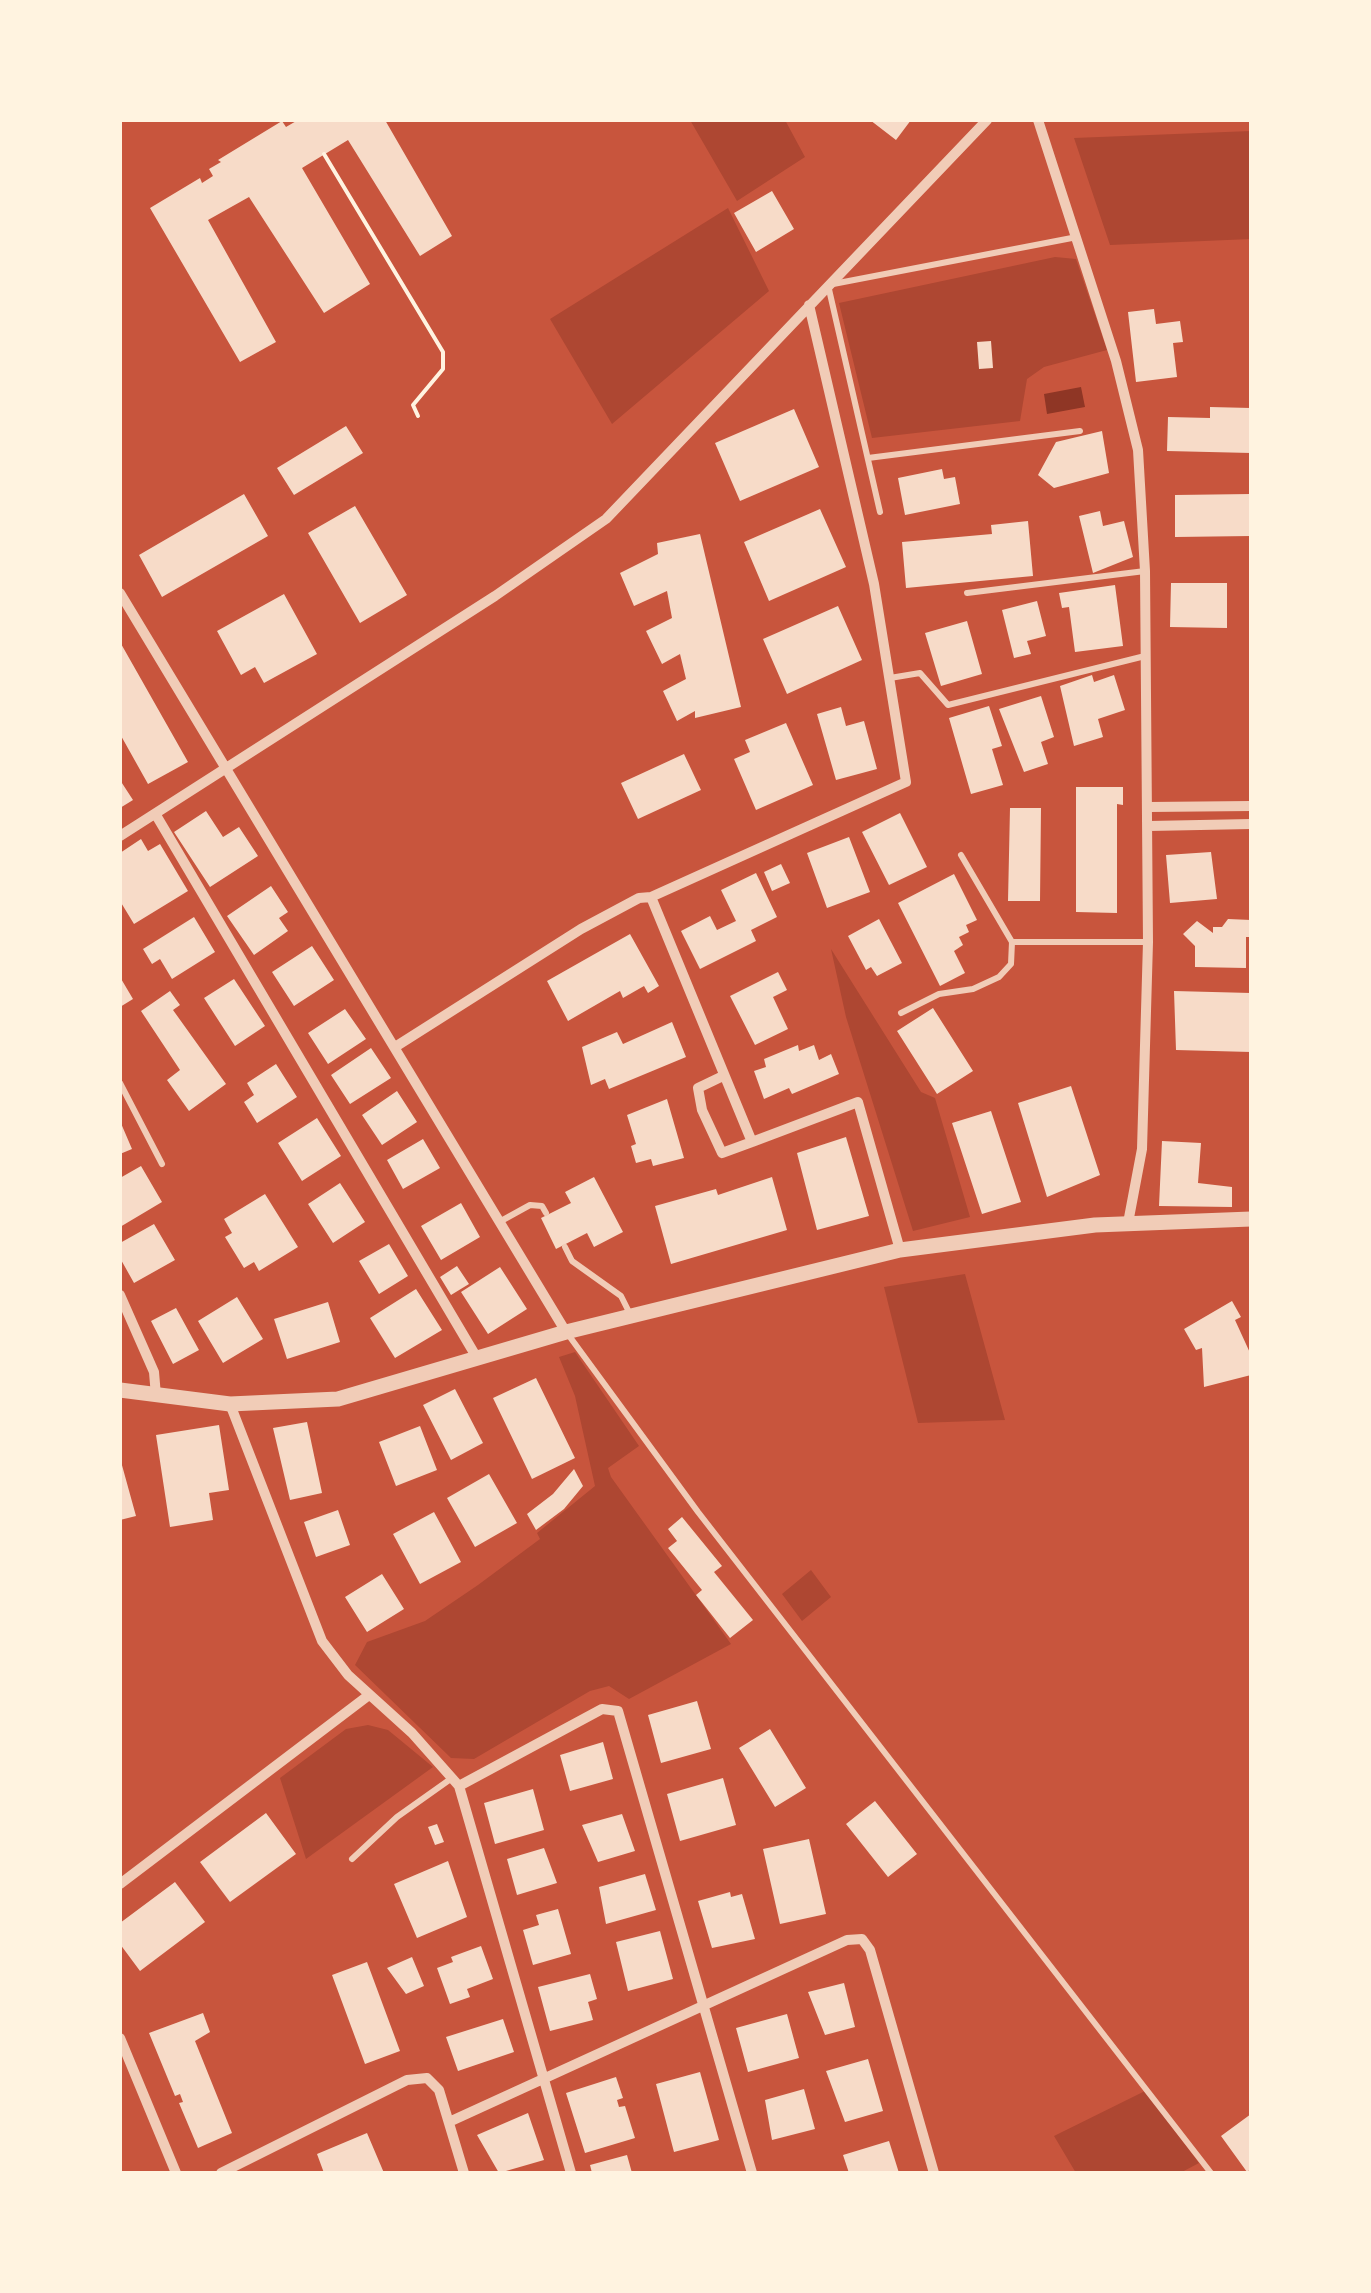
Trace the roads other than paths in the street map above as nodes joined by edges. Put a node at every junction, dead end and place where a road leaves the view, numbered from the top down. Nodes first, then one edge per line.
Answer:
1 (987, 120) edge
2 (1038, 120) edge
3 (1078, 236) junction
4 (828, 285) junction
5 (808, 305) junction
6 (1080, 431) dead end
7 (868, 458) junction
8 (880, 512) dead end
9 (1145, 571) junction
10 (120, 593) edge
11 (967, 593) dead end
12 (1146, 656) junction
13 (890, 678) junction
14 (229, 769) junction
15 (1149, 806) junction
16 (1251, 806) edge
17 (156, 815) junction
18 (1251, 824) edge
19 (1149, 826) junction
20 (120, 836) edge
21 (960, 855) dead end
22 (650, 897) junction
23 (1012, 942) junction
24 (1148, 942) junction
25 (901, 1013) dead end
26 (395, 1048) junction
27 (724, 1076) junction
28 (120, 1083) edge
29 (752, 1142) junction
30 (162, 1164) dead end
31 (546, 1213) dead end
32 (1251, 1218) edge
33 (497, 1222) junction
34 (1128, 1223) junction
35 (565, 1247) dead end
36 (900, 1250) junction
37 (120, 1295) edge
38 (631, 1317) junction
39 (566, 1332) junction
40 (478, 1358) junction
41 (120, 1390) edge
42 (156, 1396) junction
43 (230, 1404) junction
44 (370, 1696) junction
45 (456, 1781) junction
46 (352, 1859) dead end
47 (120, 1884) edge
48 (705, 2004) junction
49 (120, 2038) edge
50 (545, 2078) junction
51 (449, 2122) junction
52 (176, 2173) edge
53 (222, 2173) edge
54 (464, 2173) edge
55 (571, 2173) edge
56 (752, 2173) edge
57 (934, 2173) edge
58 (1211, 2173) edge

1 - 4 street
2 - 3 street
3 - 4 lane
3 - 9 street
4 - 5 street
4 - 7 lane
5 - 13 street
5 - 14 street
6 - 7 lane
7 - 8 lane
9 - 11 lane
9 - 12 street
10 - 14 street
12 - 13 lane
12 - 15 street
13 - 22 street
14 - 17 street
14 - 26 street
15 - 16 street
15 - 19 street
17 - 20 street
17 - 40 street
18 - 19 street
19 - 24 street
21 - 23 lane
22 - 26 street
22 - 27 street
23 - 24 lane
23 - 25 lane
24 - 34 street
26 - 33 street
27 - 29 street
27 - 29 street
28 - 30 lane
29 - 36 street
31 - 33 lane
32 - 34 street
33 - 39 street
34 - 36 street
35 - 38 lane
36 - 38 street
37 - 42 street
38 - 39 street
39 - 40 street
39 - 58 lane
40 - 43 street
41 - 42 street
42 - 43 street
43 - 44 street
44 - 45 street
44 - 47 street
45 - 46 lane
45 - 48 street
45 - 50 street
48 - 50 street
48 - 56 street
48 - 57 street
49 - 52 street
50 - 51 street
50 - 55 street
51 - 53 street
51 - 54 street

